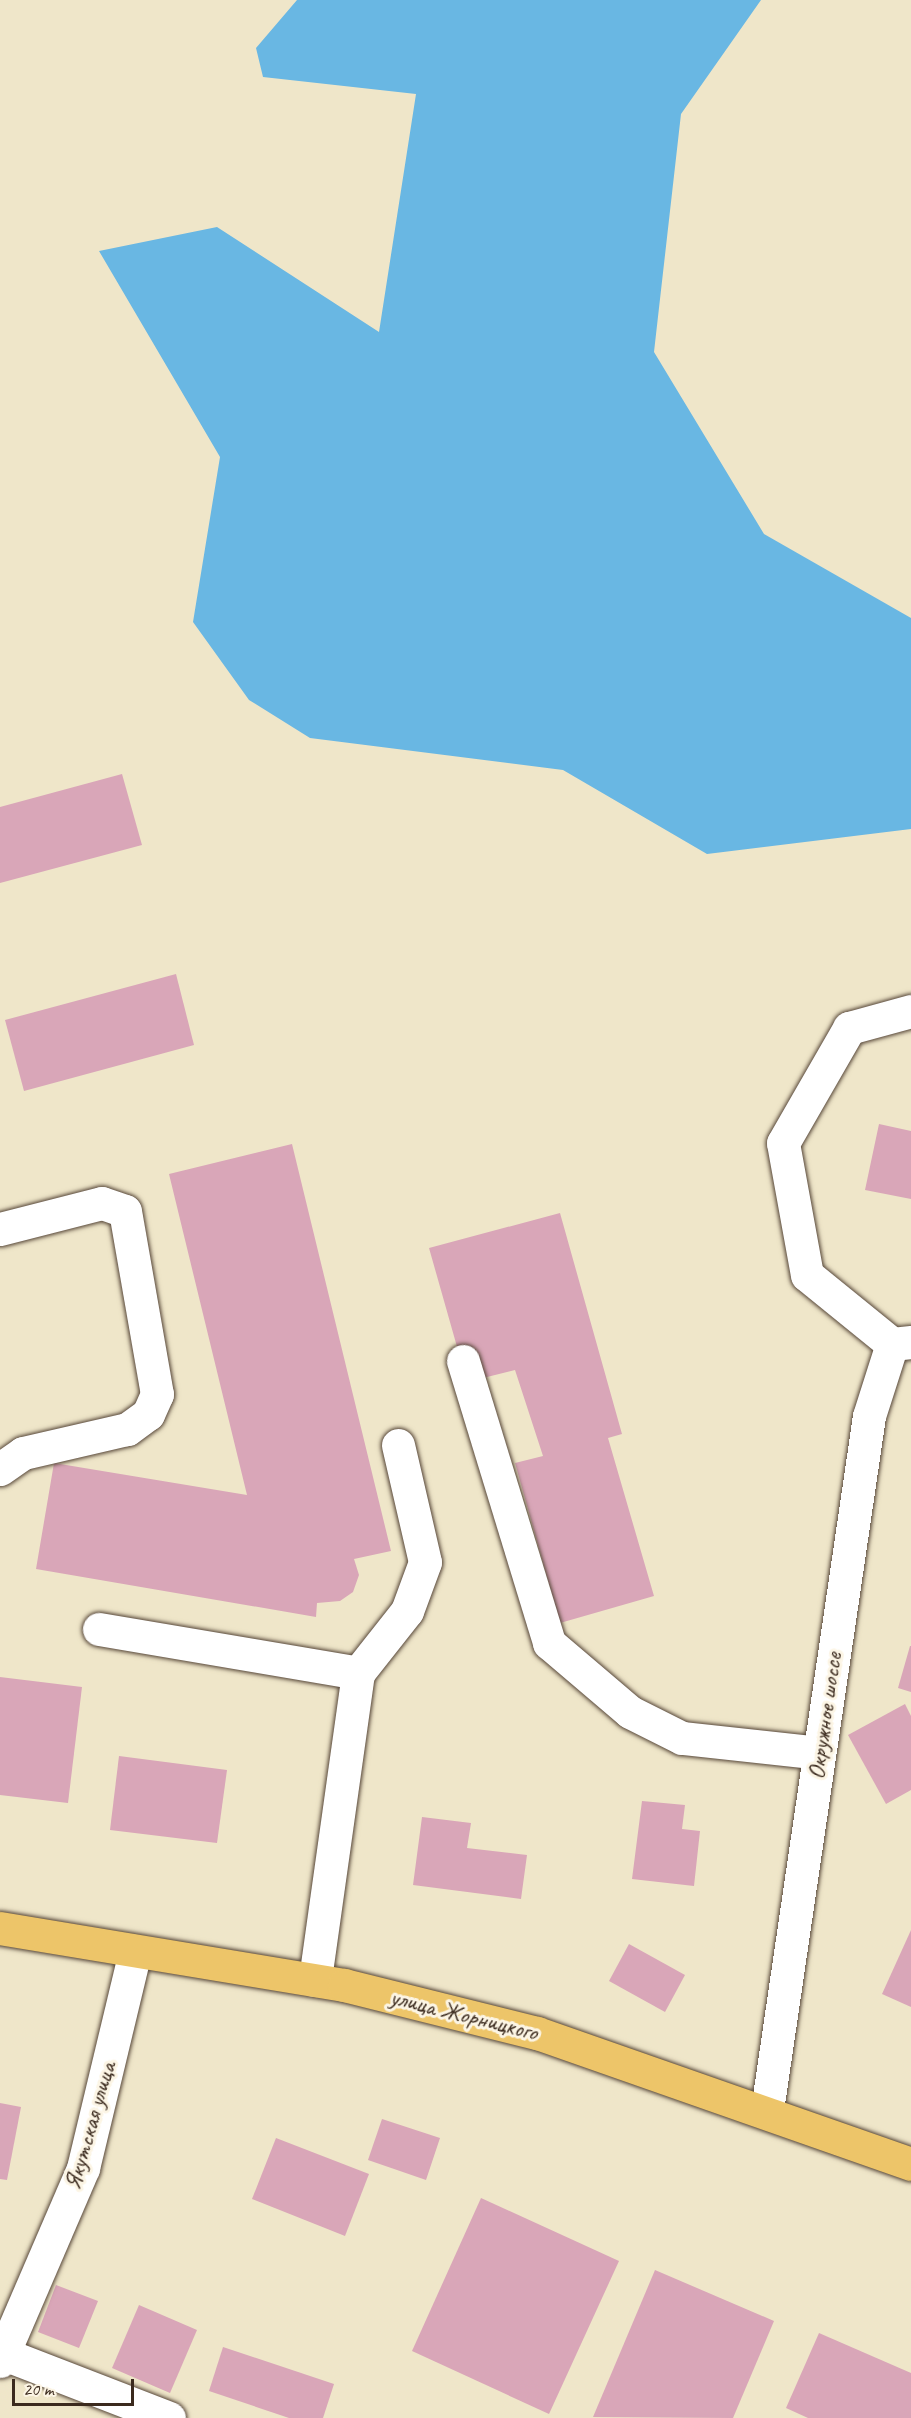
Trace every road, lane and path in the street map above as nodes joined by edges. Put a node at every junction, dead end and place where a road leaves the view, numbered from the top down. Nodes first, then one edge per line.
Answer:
1 (911, 1011) edge
2 (0, 1229) edge
3 (901, 1343) edge
4 (463, 1361) dead end
5 (398, 1445) dead end
6 (0, 1469) edge
7 (99, 1629) dead end
8 (358, 1673) junction
9 (819, 1752) junction
10 (0, 1928) edge
11 (135, 1951) junction
12 (315, 1980) junction
13 (767, 2110) junction
14 (911, 2164) edge
15 (2, 2358) edge
16 (169, 2418) edge

1 - 3 street
2 - 6 street
3 - 9 street, Окружное шоссе
4 - 9 street
5 - 8 street
7 - 8 street
8 - 12 street
9 - 13 street, Окружное шоссе
10 - 11 main road, улица Жорницкого
11 - 12 main road, улица Жорницкого
11 - 15 street, Якутская улица
12 - 13 main road, улица Жорницкого
13 - 14 main road, улица Жорницкого
15 - 16 street

